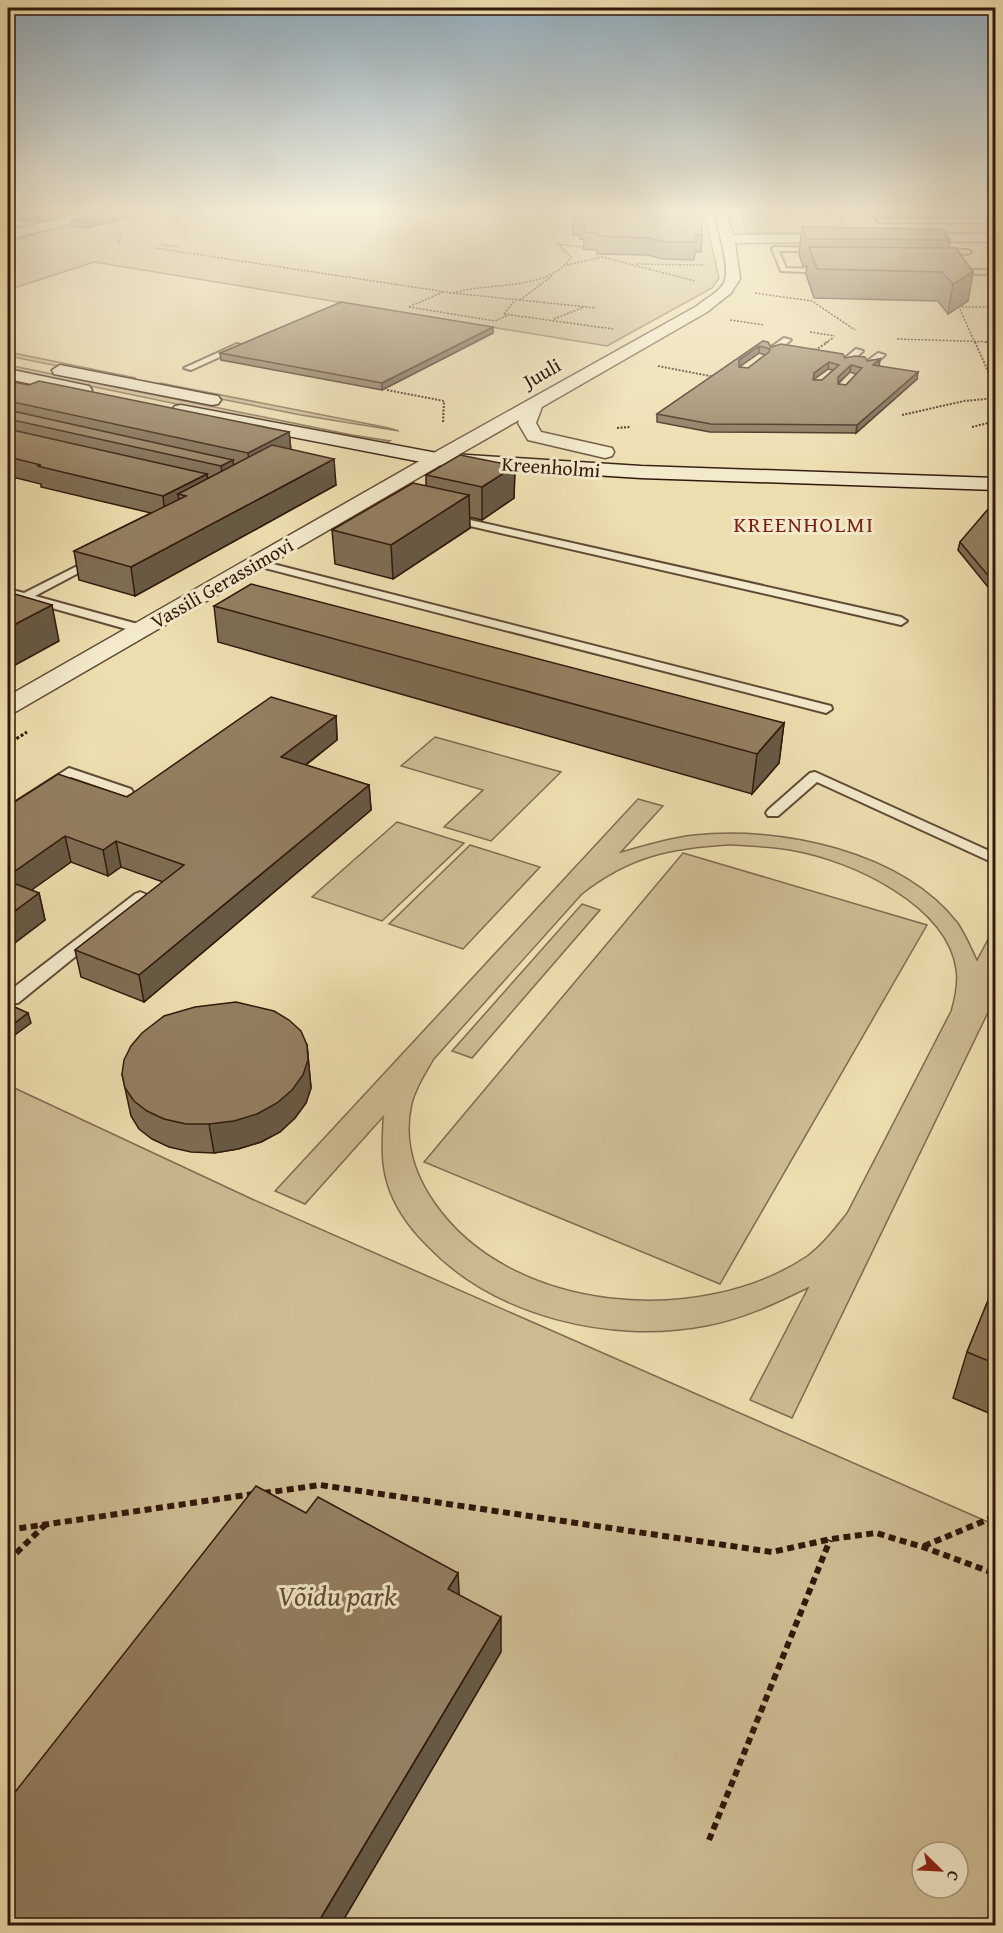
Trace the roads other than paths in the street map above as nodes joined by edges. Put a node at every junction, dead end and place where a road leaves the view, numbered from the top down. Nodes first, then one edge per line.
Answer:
1 (714, 299) edge
2 (788, 340) dead end
3 (251, 342) edge
4 (773, 350) edge
5 (859, 351) dead end
6 (881, 355) dead end
7 (8, 360) edge
8 (847, 361) edge
9 (869, 364) edge
10 (188, 368) dead end
11 (8, 374) edge
12 (535, 402) junction
13 (462, 445) junction
14 (605, 452) junction
15 (437, 459) junction
16 (924, 463) dead end
17 (996, 484) edge
18 (436, 515) edge
19 (110, 552) edge
20 (256, 563) junction
21 (8, 591) edge
22 (26, 597) junction
23 (8, 606) edge
24 (901, 621) dead end
25 (141, 629) junction
26 (8, 706) edge
27 (826, 709) dead end
28 (126, 792) dead end
29 (8, 813) edge
30 (773, 813) dead end
31 (996, 860) edge
32 (140, 897) edge
33 (8, 997) edge

1 - 12 street, Juuli
2 - 4 lane
3 - 10 lane
5 - 8 lane
6 - 9 lane
7 - 13 street, Kreenholmi
11 - 15 street, Kreenholmi
12 - 13 street, Juuli
12 - 14 street
13 - 14 street, Kreenholmi
13 - 15 street, Juuli
14 - 16 street, Kreenholmi
15 - 17 street, Kreenholmi
15 - 20 street, Vassili Gerassimovi
18 - 24 lane
19 - 22 lane
20 - 25 street, Vassili Gerassimovi
20 - 27 lane
21 - 22 lane
22 - 23 lane
22 - 25 lane
25 - 26 street, Vassili Gerassimovi
28 - 29 lane
30 - 31 lane
32 - 33 lane

